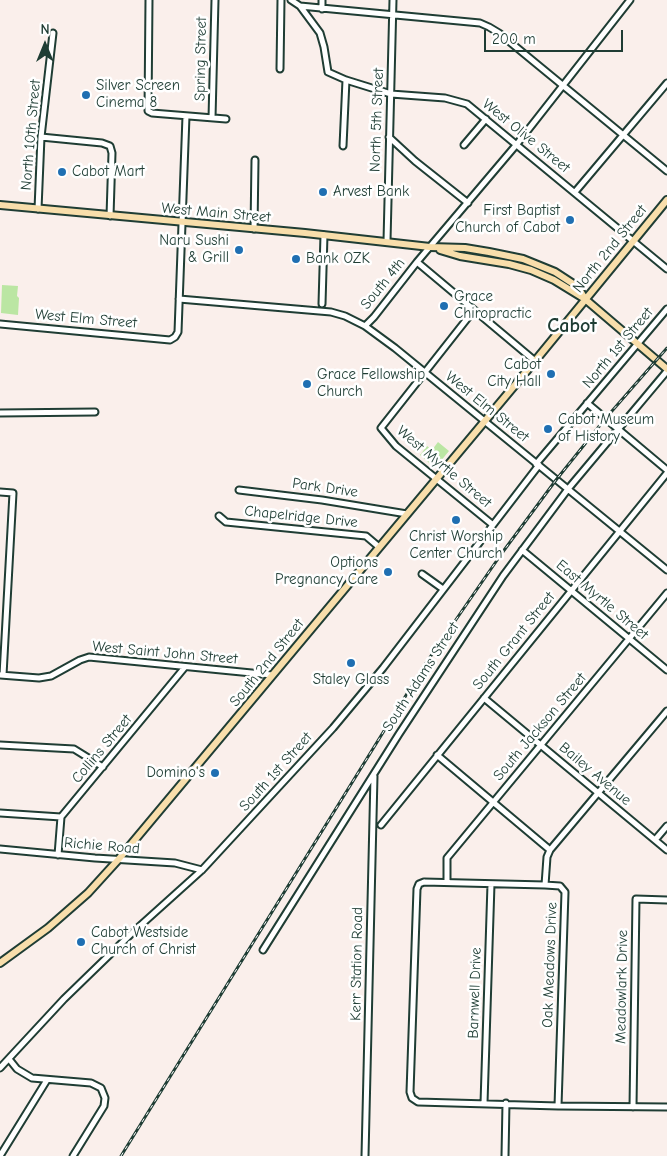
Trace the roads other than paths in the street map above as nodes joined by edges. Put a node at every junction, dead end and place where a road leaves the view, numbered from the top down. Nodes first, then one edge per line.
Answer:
1 (149, 0) edge
2 (215, 0) edge
3 (281, 0) edge
4 (291, 0) edge
5 (322, 0) edge
6 (393, 0) edge
7 (630, 0) edge
8 (300, 6) junction
9 (322, 9) junction
10 (392, 15) junction
11 (53, 33) dead end
12 (280, 69) dead end
13 (346, 80) junction
14 (667, 83) edge
15 (563, 86) junction
16 (391, 94) junction
17 (186, 116) junction
18 (212, 118) junction
19 (226, 119) dead end
20 (486, 119) junction
21 (623, 134) junction
22 (389, 137) junction
23 (41, 138) junction
24 (517, 144) junction
25 (464, 145) dead end
26 (343, 146) dead end
27 (255, 160) dead end
28 (667, 171) edge
29 (575, 192) junction
30 (667, 200) edge
31 (468, 203) junction
32 (0, 206) edge
33 (38, 209) junction
34 (110, 216) junction
35 (182, 222) junction
36 (254, 229) junction
37 (324, 234) junction
38 (633, 240) junction
39 (387, 241) junction
40 (430, 247) junction
41 (417, 262) junction
42 (667, 269) edge
43 (585, 299) junction
44 (179, 300) junction
45 (322, 304) dead end
46 (667, 309) edge
47 (474, 310) junction
48 (0, 324) edge
49 (367, 324) junction
50 (637, 344) junction
51 (535, 361) junction
52 (667, 370) edge
53 (425, 372) junction
54 (587, 404) junction
55 (96, 412) dead end
56 (0, 413) edge
57 (485, 421) junction
58 (618, 429) junction
59 (538, 464) junction
60 (667, 471) edge
61 (436, 478) junction
62 (568, 489) junction
63 (239, 490) dead end
64 (0, 492) edge
65 (407, 514) junction
66 (219, 516) dead end
67 (493, 524) junction
68 (619, 531) junction
69 (379, 547) junction
70 (522, 550) junction
71 (667, 570) edge
72 (422, 574) dead end
73 (443, 589) junction
74 (571, 591) junction
75 (667, 593) edge
76 (0, 609) edge
77 (7, 610) junction
78 (629, 639) junction
79 (186, 668) junction
80 (667, 670) edge
81 (1, 675) edge
82 (272, 675) junction
83 (484, 698) junction
84 (667, 711) edge
85 (0, 745) edge
86 (542, 746) junction
87 (437, 756) junction
88 (103, 767) junction
89 (374, 773) junction
90 (598, 793) junction
91 (494, 802) junction
92 (0, 812) edge
93 (61, 817) junction
94 (381, 825) dead end
95 (667, 826) edge
96 (655, 840) junction
97 (0, 850) edge
98 (550, 850) junction
99 (667, 850) edge
100 (58, 855) junction
101 (118, 860) junction
102 (202, 870) junction
103 (446, 882) junction
104 (491, 884) junction
105 (545, 885) junction
106 (667, 900) edge
107 (263, 950) dead end
108 (0, 963) edge
109 (9, 1059) junction
110 (0, 1068) edge
111 (47, 1080) junction
112 (484, 1103) junction
113 (506, 1103) junction
114 (558, 1106) junction
115 (667, 1106) edge
116 (633, 1107) junction
117 (0, 1156) edge
118 (73, 1156) edge
119 (365, 1156) edge
120 (505, 1156) edge

1 - 17 street
2 - 18 street, Spring Street
3 - 12 street
4 - 8 street
5 - 9 street
6 - 10 street, North 5th Street
7 - 15 street, South 4th
8 - 9 street
8 - 13 street, West Olive Street
9 - 10 street
10 - 15 street
10 - 16 street, North 5th Street
11 - 23 street, North 10th Street
13 - 16 street, West Olive Street
13 - 26 street
14 - 21 street
15 - 21 street
15 - 24 street, South 4th
16 - 20 street, West Olive Street
16 - 22 street, North 5th Street
17 - 18 street
17 - 35 street
18 - 19 street
20 - 24 street, West Olive Street
20 - 25 street
21 - 28 street
21 - 29 street
22 - 31 street
22 - 39 street, North 5th Street
23 - 33 street, North 10th Street
23 - 34 street
24 - 29 street, West Olive Street
24 - 31 street, South 4th
27 - 36 street
29 - 38 street, West Olive Street
30 - 38 main road, North 2nd Street
31 - 40 street, South 4th
32 - 33 main road, West Main Street
33 - 34 main road, West Main Street
34 - 35 main road, West Main Street
35 - 36 main road, West Main Street
35 - 44 street
36 - 37 main road, West Main Street
37 - 39 main road, West Main Street
37 - 45 street
38 - 42 street, West Olive Street
38 - 43 main road, North 2nd Street
39 - 40 main road, West Main Street
40 - 41 street, South 4th
40 - 43 main road, West Main Street
41 - 47 street
41 - 49 street, South 4th
43 - 50 main road, West Main Street
43 - 51 main road, North 2nd Street
44 - 48 street, West Elm Street
44 - 49 street, West Elm Street
46 - 50 street, North 1st Street
47 - 51 street
47 - 53 street
49 - 53 street, West Elm Street
50 - 52 main road, West Main Street
50 - 54 street, North 1st Street
51 - 57 main road, South 2nd Street
52 - 58 street, South Adams Street
53 - 57 street, West Elm Street
53 - 61 street, West Myrtle Street
54 - 58 street
54 - 59 street, South 1st Street
55 - 56 street
57 - 59 street, West Elm Street
57 - 61 main road, South 2nd Street
58 - 60 street
58 - 62 street, South Adams Street
59 - 62 street, West Elm Street
59 - 67 street, South 1st Street
60 - 68 street, South Grant Street
61 - 65 main road, South 2nd Street
61 - 67 street, West Myrtle Street
62 - 68 street, West Elm Street
62 - 70 street, South Adams Street
63 - 65 street, Park Drive
64 - 77 street
65 - 69 main road, South 2nd Street
66 - 69 street, Chapelridge Drive
67 - 73 street, South 1st Street
68 - 71 street, West Elm Street
68 - 74 street, South Grant Street
69 - 82 main road, South 2nd Street
70 - 74 street, East Myrtle Street
70 - 89 street, South Adams Street
72 - 73 street
73 - 102 street, South 1st Street
74 - 78 street, East Myrtle Street
74 - 83 street, South Grant Street
75 - 78 street, South Jackson Street
76 - 77 street
77 - 81 street
78 - 80 street, East Myrtle Street
78 - 86 street, South Jackson Street
79 - 81 street, West Saint John Street
79 - 82 street, West Saint John Street
79 - 88 street, Collins Street
82 - 101 main road, South 2nd Street
83 - 86 street, Bailey Avenue
83 - 87 street, South Grant Street
84 - 90 street
85 - 88 street
86 - 90 street, Bailey Avenue
86 - 91 street, South Jackson Street
87 - 91 street
87 - 94 street, South Grant Street
88 - 93 street, Collins Street
89 - 107 street, South Adams Street
89 - 119 street, Kerr Station Road
90 - 96 street, Bailey Avenue
90 - 98 street
91 - 98 street
91 - 103 street, South Jackson Street
92 - 93 street
93 - 100 street
95 - 96 street
96 - 99 street, Bailey Avenue
97 - 100 street, Richie Road
98 - 105 street
100 - 101 street, Richie Road
101 - 102 street, Richie Road
101 - 108 main road, South 2nd Street
102 - 109 street, South 1st Street
103 - 104 street, Oak Meadows Drive
103 - 112 street, Oak Meadows Drive
104 - 105 street, Oak Meadows Drive
104 - 112 street, Barnwell Drive
105 - 114 street, Oak Meadows Drive
106 - 116 street, Meadowlark Drive
109 - 110 street, South 1st Street
109 - 111 street
111 - 117 street
111 - 118 street
112 - 113 street, Oak Meadows Drive
113 - 114 street, Oak Meadows Drive
113 - 120 street
114 - 116 street
115 - 116 street

